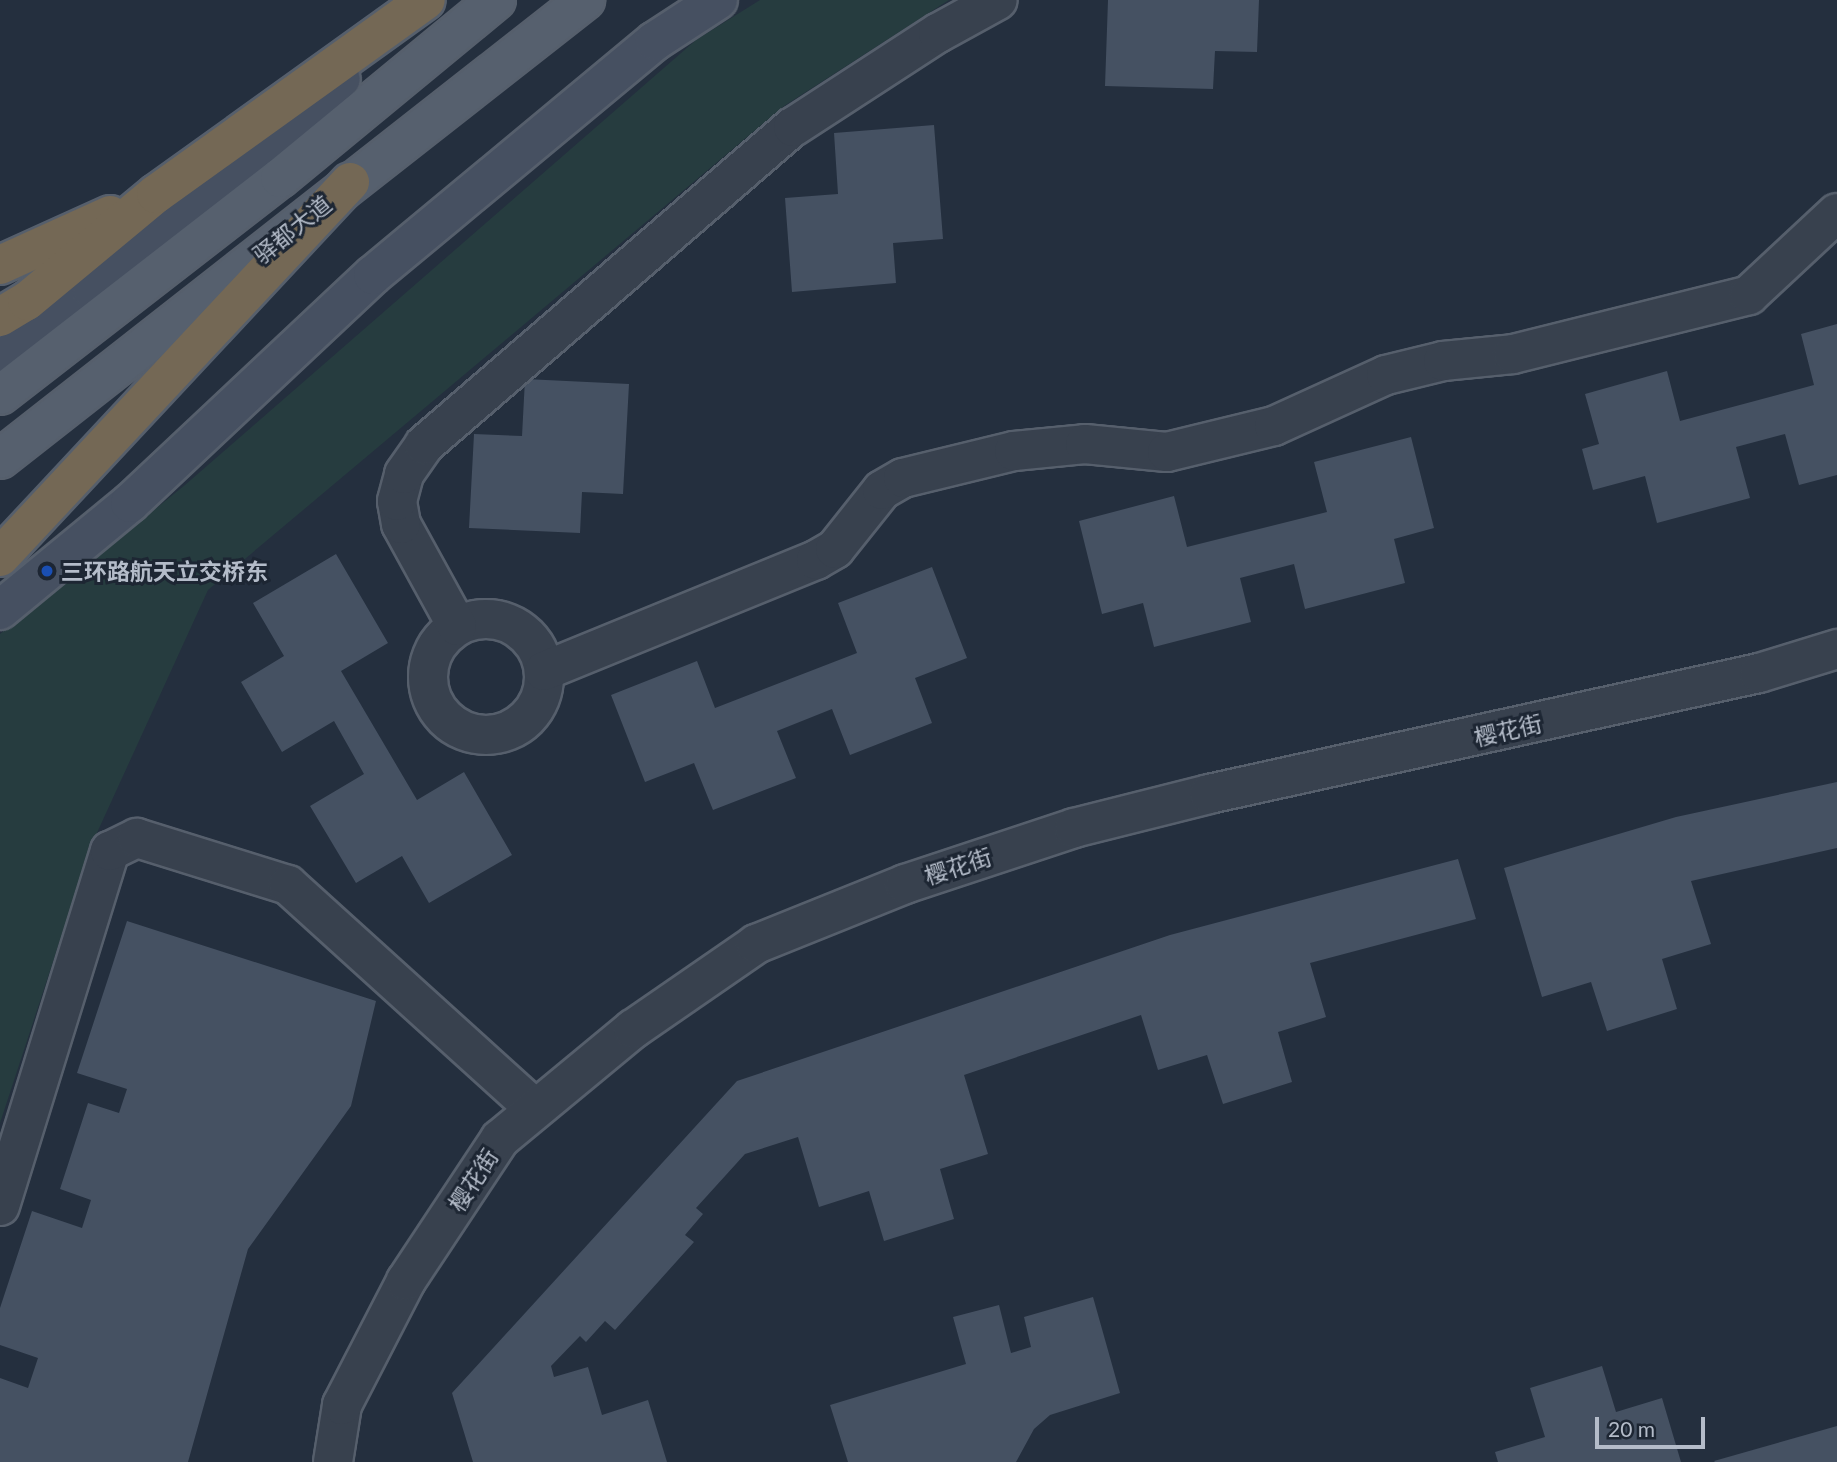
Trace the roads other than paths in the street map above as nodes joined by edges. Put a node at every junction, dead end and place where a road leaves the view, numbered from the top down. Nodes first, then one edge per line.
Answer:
1 (426, 0) edge
2 (433, 0) edge
3 (496, 0) edge
4 (584, 0) edge
5 (718, 0) edge
6 (998, 0) edge
7 (350, 182) junction
8 (156, 194) junction
9 (1837, 213) edge
10 (0, 265) edge
11 (0, 317) edge
12 (0, 361) edge
13 (0, 395) edge
14 (0, 459) edge
15 (0, 557) edge
16 (0, 610) edge
17 (457, 626) junction
18 (1837, 649) edge
19 (544, 671) junction
20 (535, 1110) junction
21 (0, 1206) edge
22 (333, 1462) edge

1 - 8 highway
2 - 12 street
3 - 13 main road, 驿都大道
4 - 7 main road, 驿都大道
5 - 16 street
6 - 17 street
7 - 14 main road, 驿都大道
7 - 15 highway
8 - 10 highway
8 - 11 highway
9 - 19 street
17 - 19 street
17 - 19 street
18 - 20 street, 樱花街
20 - 21 street
20 - 22 street, 樱花街

